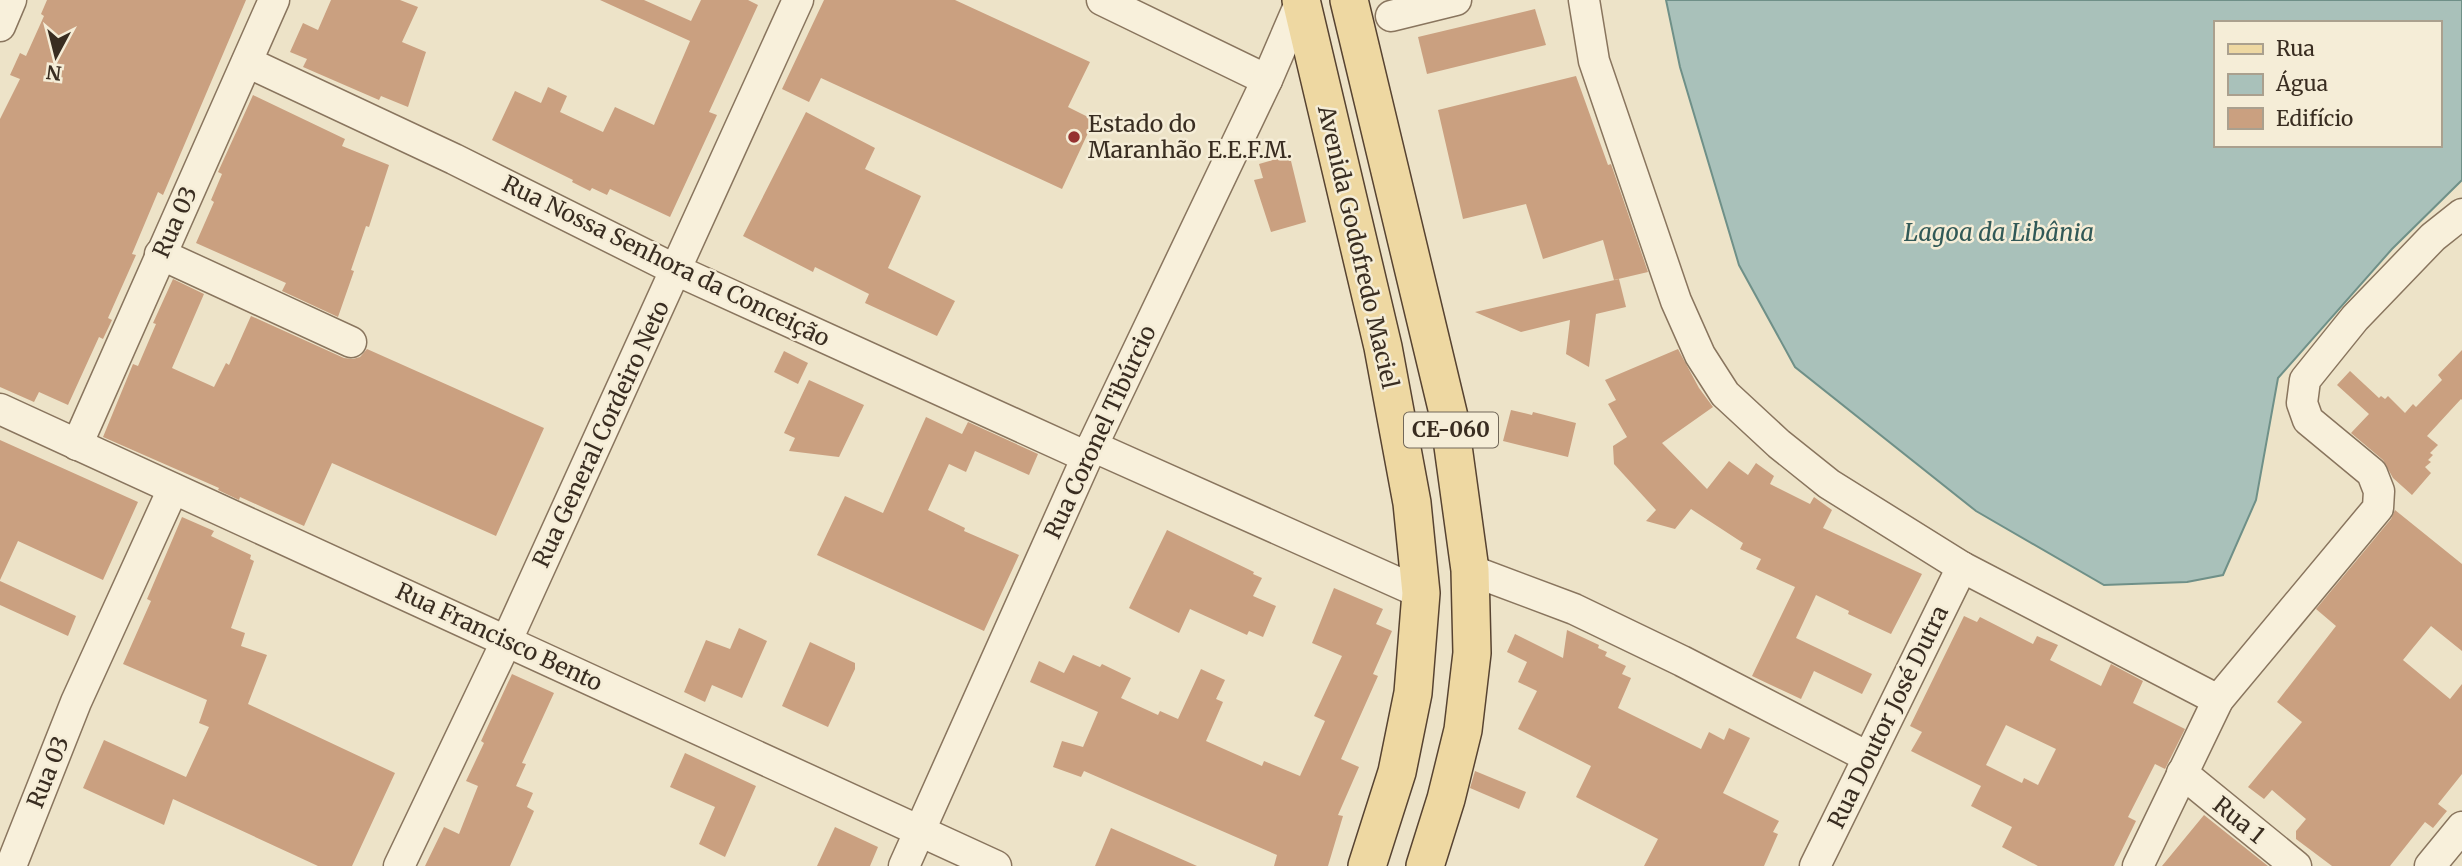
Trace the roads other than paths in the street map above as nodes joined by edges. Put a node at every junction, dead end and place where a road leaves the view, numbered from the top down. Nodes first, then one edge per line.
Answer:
1 (11, 0) edge
2 (274, 0) edge
3 (798, 0) edge
4 (1102, 0) edge
5 (1301, 0) edge
6 (1349, 0) edge
7 (1456, 0) edge
8 (1584, 0) edge
9 (1391, 16) dead end
10 (0, 26) edge
11 (247, 62) junction
12 (1267, 80) junction
13 (2462, 214) edge
14 (160, 254) junction
15 (676, 270) junction
16 (351, 342) dead end
17 (0, 409) edge
18 (77, 445) junction
19 (1090, 452) junction
20 (173, 489) junction
21 (1962, 567) junction
22 (1470, 570) junction
23 (1421, 593) junction
24 (507, 640) junction
25 (2218, 701) junction
26 (1868, 757) junction
27 (2182, 773) junction
28 (2462, 827) edge
29 (920, 831) junction
30 (11, 866) edge
31 (399, 866) edge
32 (904, 866) edge
33 (996, 866) edge
34 (1367, 866) edge
35 (1425, 866) edge
36 (1815, 866) edge
37 (2138, 866) edge
38 (2297, 866) edge
39 (2430, 866) edge

1 - 10 street
2 - 11 street, Rua 03
3 - 15 street, Rua General Cordeiro Neto
4 - 12 street
5 - 12 street, Rua Coronel Tibúrcio
5 - 23 main road, Avenida Godofredo Maciel / CE-060
6 - 22 main road, Avenida Godofredo Maciel / CE-060
7 - 9 street
8 - 21 street
11 - 14 street, Rua 03
11 - 15 street, Rua Nossa Senhora da Conceição
12 - 19 street, Rua Coronel Tibúrcio
13 - 25 street
14 - 16 street
14 - 18 street, Rua 03
15 - 19 street, Rua Nossa Senhora da Conceição
15 - 24 street, Rua General Cordeiro Neto
17 - 18 street, Rua Francisco Bento
18 - 20 street, Rua Francisco Bento
19 - 23 street, Rua Nossa Senhora da Conceição
19 - 29 street, Rua Coronel Tibúrcio
20 - 24 street, Rua Francisco Bento
20 - 30 street, Rua 03
21 - 25 street
21 - 26 street, Rua Doutor José Dutra
22 - 26 street
22 - 35 main road, Avenida Godofredo Maciel / CE-060
23 - 34 main road, Avenida Godofredo Maciel / CE-060
24 - 29 street, Rua Francisco Bento
24 - 31 street, Rua General Cordeiro Neto
25 - 27 street
26 - 36 street, Rua Doutor José Dutra
27 - 37 street
27 - 38 street, Rua 1
28 - 39 street
29 - 32 street, Rua Coronel Tibúrcio
29 - 33 street, Rua Francisco Bento

